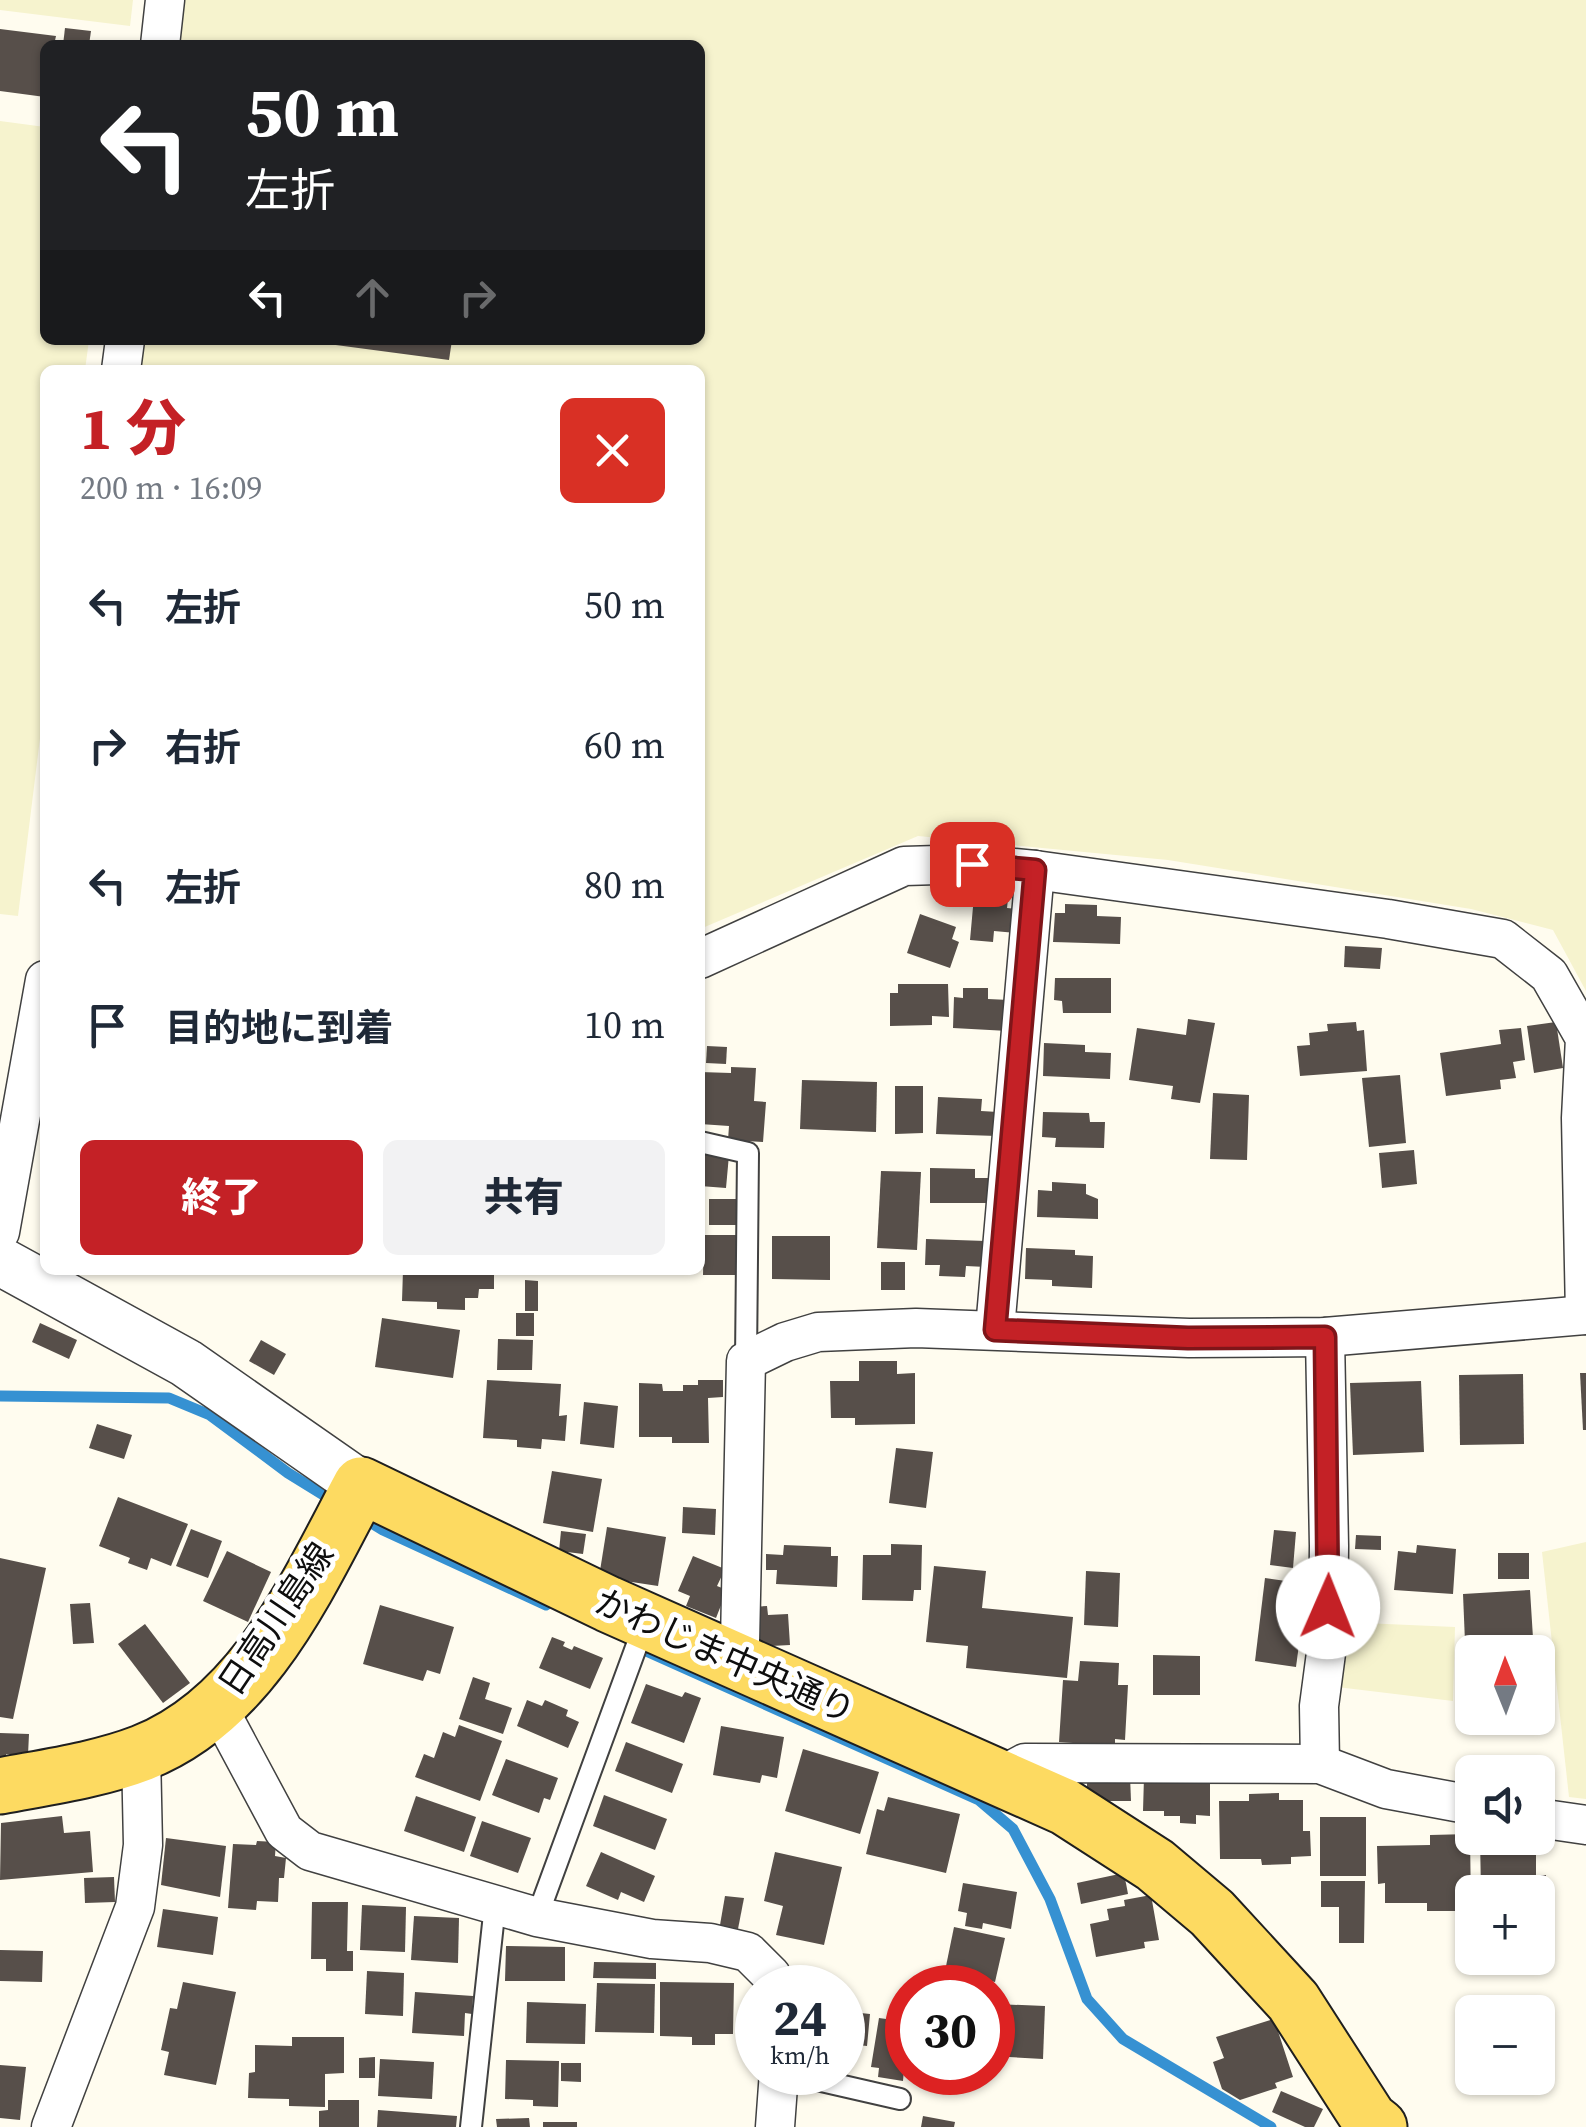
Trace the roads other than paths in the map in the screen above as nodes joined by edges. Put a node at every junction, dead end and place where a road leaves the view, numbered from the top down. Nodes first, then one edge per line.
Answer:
1 (165, 0) edge
2 (161, 40) edge
3 (1035, 870) junction
4 (705, 956) edge
5 (40, 1008) edge
6 (705, 1143) edge
7 (0, 1232) edge
8 (0, 1261) edge
9 (1585, 1315) edge
10 (995, 1330) junction
11 (1325, 1337) junction
12 (746, 1361) junction
13 (361, 1485) junction
14 (646, 1621) junction
15 (732, 1659) junction
16 (216, 1706) junction
17 (141, 1753) junction
18 (1320, 1764) junction
19 (1000, 1777) junction
20 (0, 1786) edge
21 (1455, 1801) edge
22 (1555, 1820) edge
23 (1586, 1824) edge
24 (495, 1905) junction
25 (537, 1917) junction
26 (762, 1965) edge
27 (865, 2090) edge
28 (778, 2095) edge
29 (900, 2098) dead end
30 (51, 2127) edge
31 (472, 2127) edge
32 (775, 2127) edge
33 (1380, 2127) edge

1 - 2 street
3 - 4 street
3 - 9 street
3 - 10 street
5 - 7 street
6 - 12 lane
8 - 13 street, かわじま中央通り
9 - 11 street
10 - 11 street
10 - 12 street
11 - 18 street
12 - 15 street
13 - 14 main road, かわじま中央通り
13 - 16 main road, 日高川島線
14 - 15 main road, かわじま中央通り
14 - 25 lane
15 - 19 main road, かわじま中央通り
16 - 17 main road, 日高川島線
16 - 24 street
17 - 20 main road, 日高川島線
17 - 30 street
18 - 19 street
18 - 21 street
19 - 33 main road, かわじま中央通り
22 - 23 street
24 - 25 street
24 - 31 lane
25 - 26 street
27 - 29 lane
28 - 32 street

